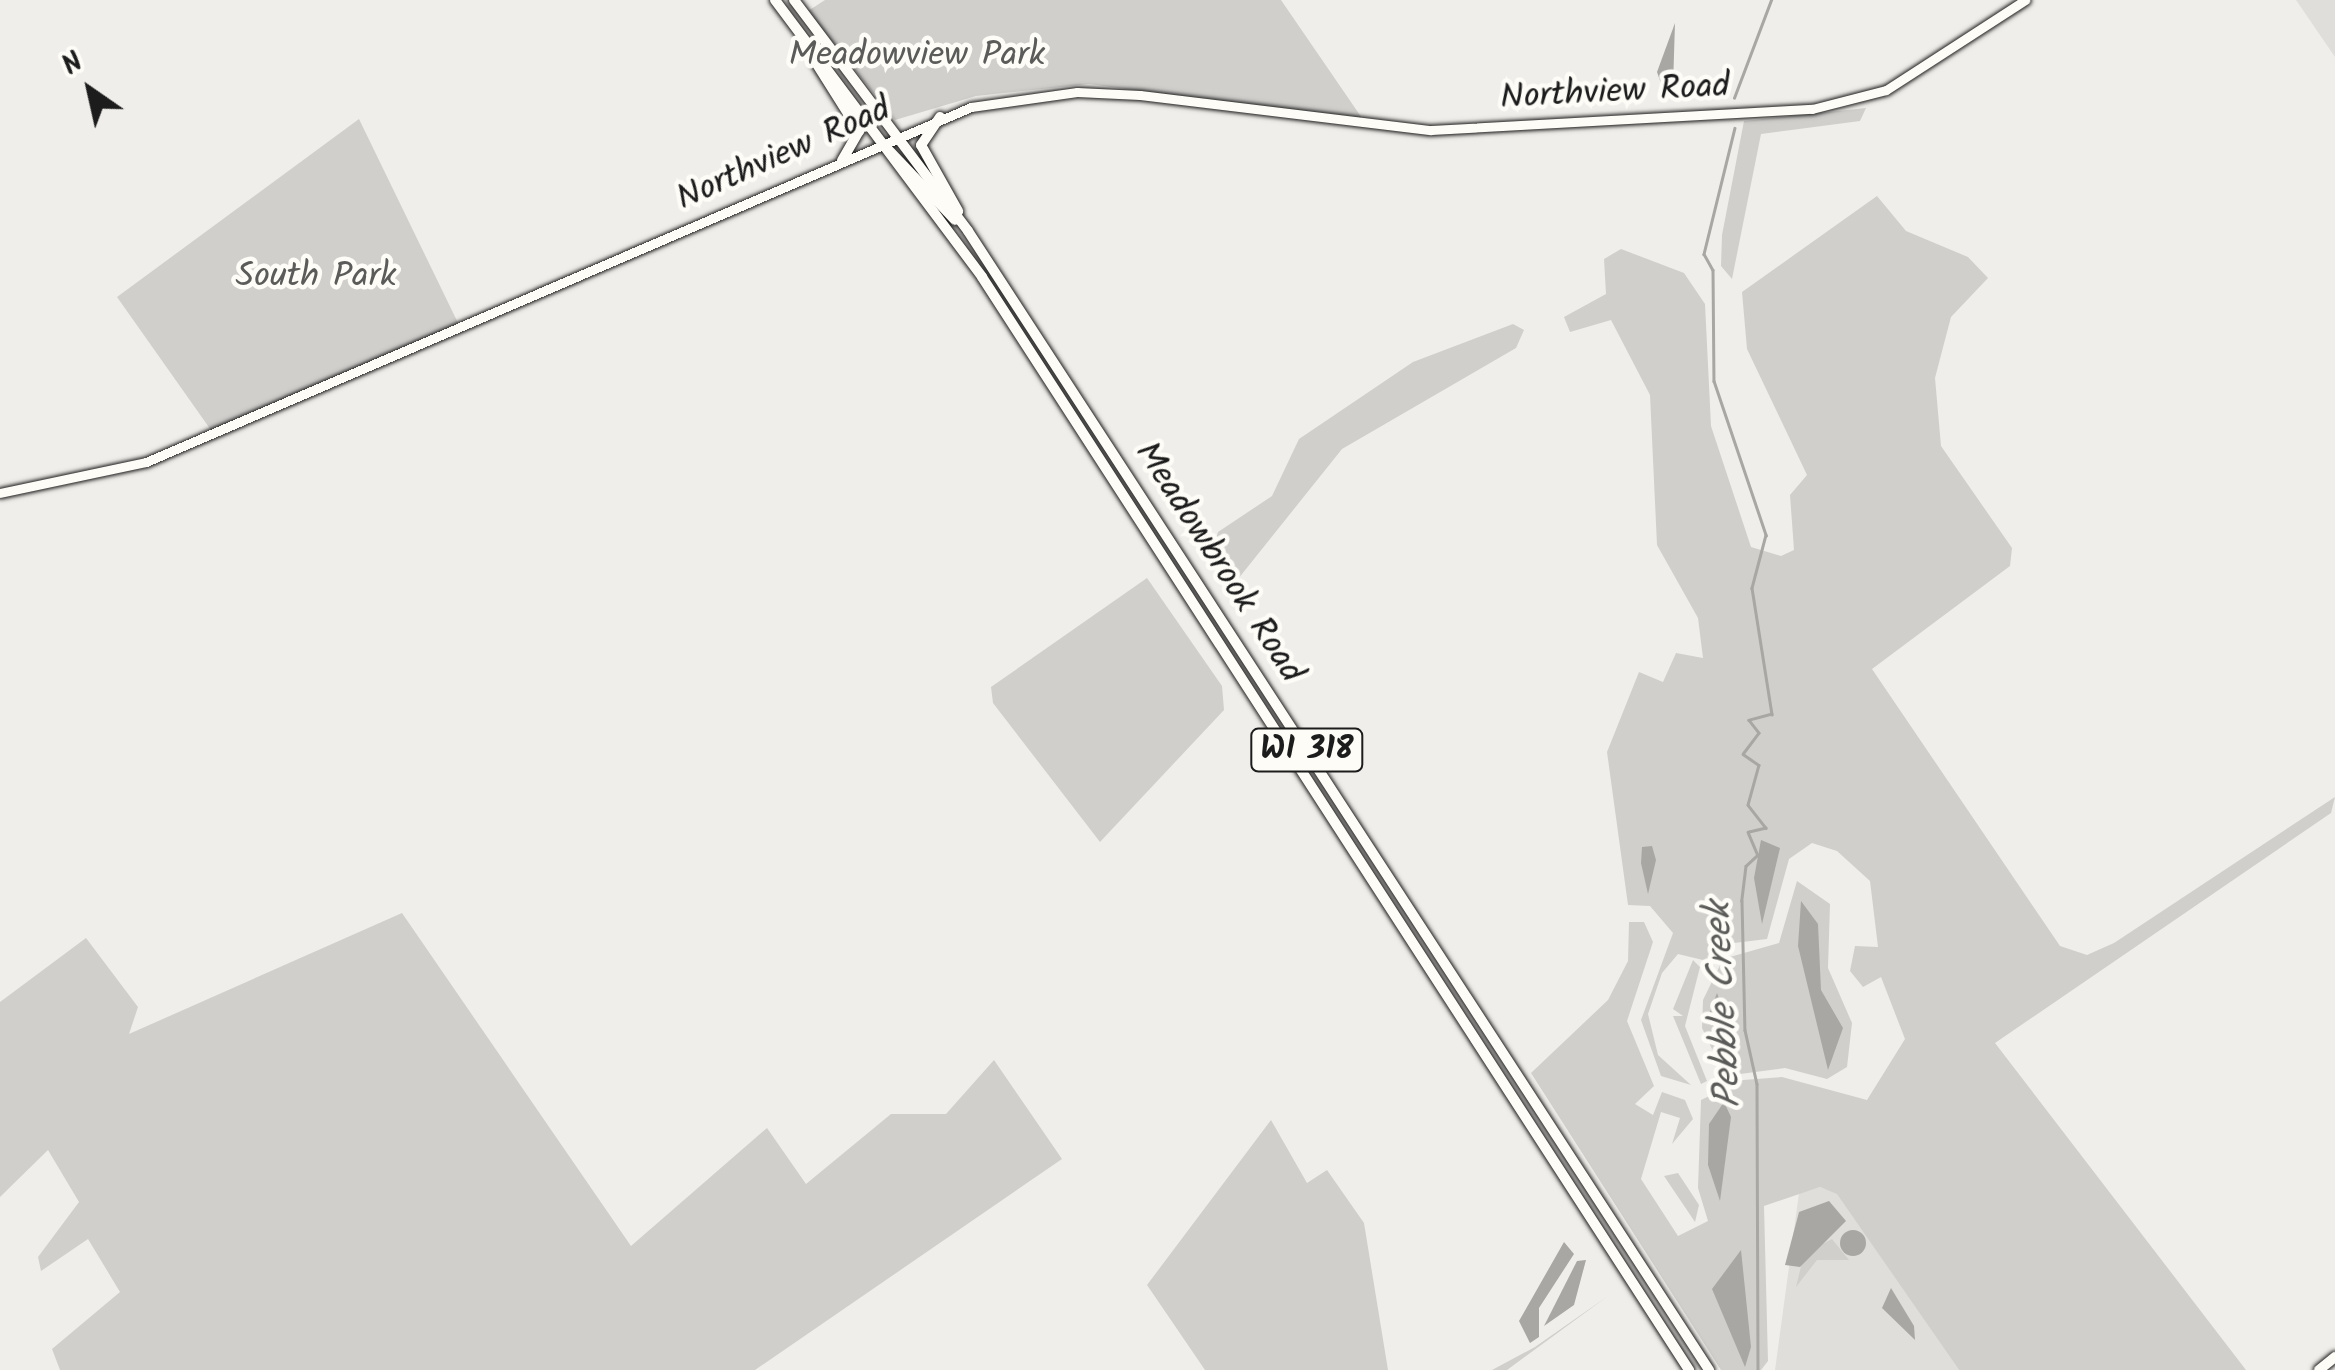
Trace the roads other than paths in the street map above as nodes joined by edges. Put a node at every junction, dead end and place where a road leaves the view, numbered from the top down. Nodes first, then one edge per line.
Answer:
1 (775, 0) edge
2 (794, 0) edge
3 (2025, 0) edge
4 (809, 46) junction
5 (940, 117) junction
6 (898, 135) junction
7 (881, 142) junction
8 (842, 161) junction
9 (965, 226) junction
10 (0, 493) edge
11 (2335, 1358) edge
12 (1689, 1370) edge
13 (1709, 1370) edge
14 (2319, 1370) edge

1 - 4 main road, Meadowbrook Road / WI 318
2 - 6 main road, Meadowbrook Road / WI 318
3 - 5 street, Northview Road
4 - 7 main road, Meadowbrook Road / WI 318
4 - 8 main road
5 - 6 street, Northview Road
5 - 9 main road
6 - 7 street, Northview Road
6 - 9 main road, Meadowbrook Road / WI 318
7 - 8 street, Northview Road
7 - 9 main road
7 - 12 main road, Meadowbrook Road / WI 318
8 - 10 street, Northview Road
9 - 13 main road, Meadowbrook Road / WI 318
11 - 14 main road

